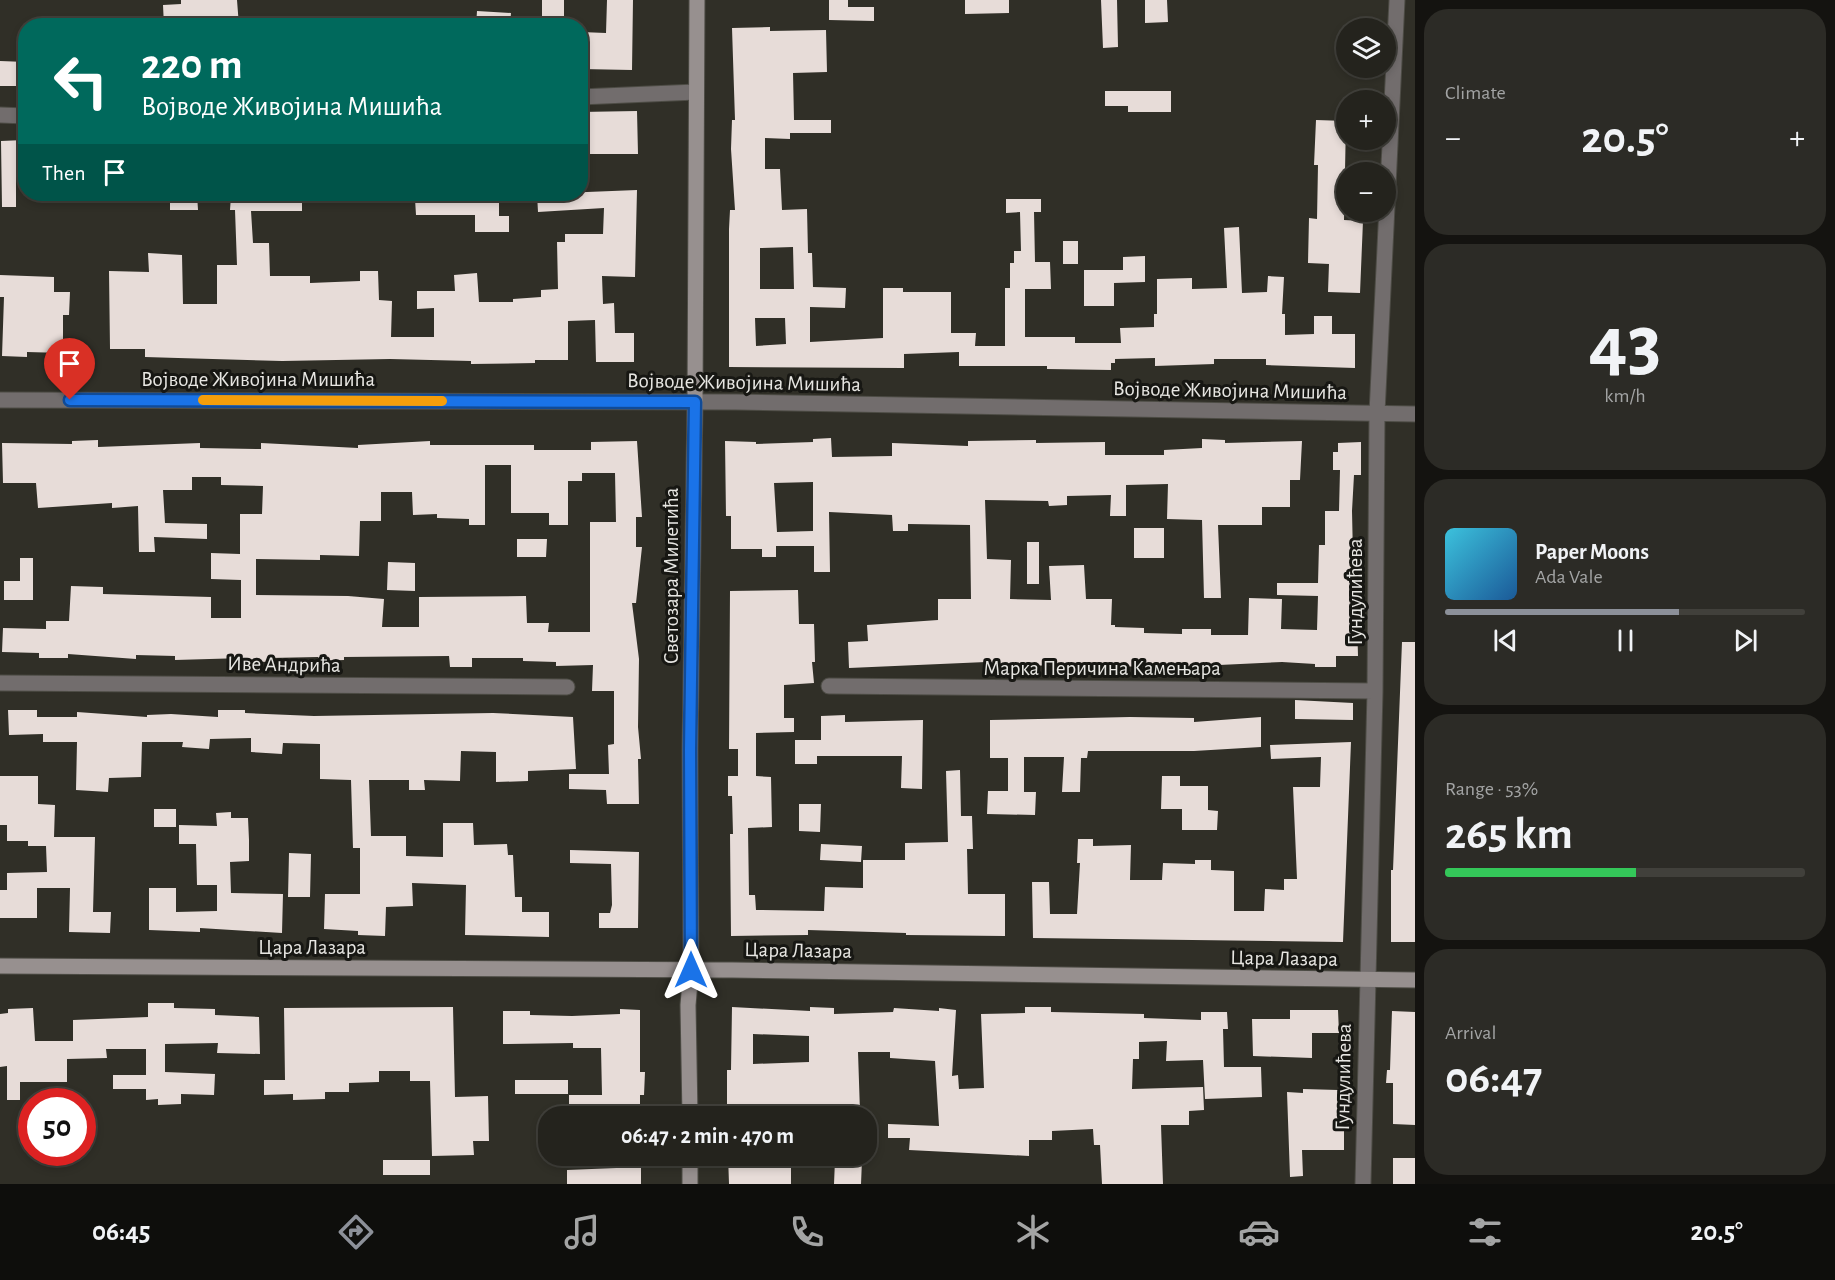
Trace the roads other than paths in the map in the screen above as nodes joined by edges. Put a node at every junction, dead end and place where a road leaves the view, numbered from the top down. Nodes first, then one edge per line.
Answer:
1 (697, 0) edge
2 (1397, 0) edge
3 (696, 92) junction
4 (588, 97) edge
5 (0, 115) edge
6 (18, 116) edge
7 (0, 400) edge
8 (695, 402) junction
9 (1377, 414) junction
10 (1415, 414) edge
11 (0, 683) edge
12 (829, 686) dead end
13 (567, 687) dead end
14 (1375, 691) junction
15 (0, 966) edge
16 (691, 970) junction
17 (1366, 980) junction
18 (1415, 980) edge
19 (690, 1106) edge
20 (690, 1166) edge
21 (690, 1184) edge
22 (1363, 1184) edge

1 - 3 main road, Светозара Милетића
2 - 9 street, Гундулићева
3 - 4 street
3 - 8 main road, Светозара Милетића
5 - 6 street
7 - 8 street, Војводе Живојина Мишића
8 - 9 street, Војводе Живојина Мишића
8 - 16 main road, Светозара Милетића
9 - 10 street, Војводе Живојина Мишића
9 - 14 street, Гундулићева
11 - 13 street, Иве Андрића
12 - 14 street, Марка Перичина Камењара
14 - 17 street, Гундулићева
15 - 16 main road, Цара Лазара
16 - 17 main road, Цара Лазара
16 - 19 main road, Светозара Милетића
17 - 18 main road, Цара Лазара
17 - 22 street, Гундулићева
20 - 21 main road

